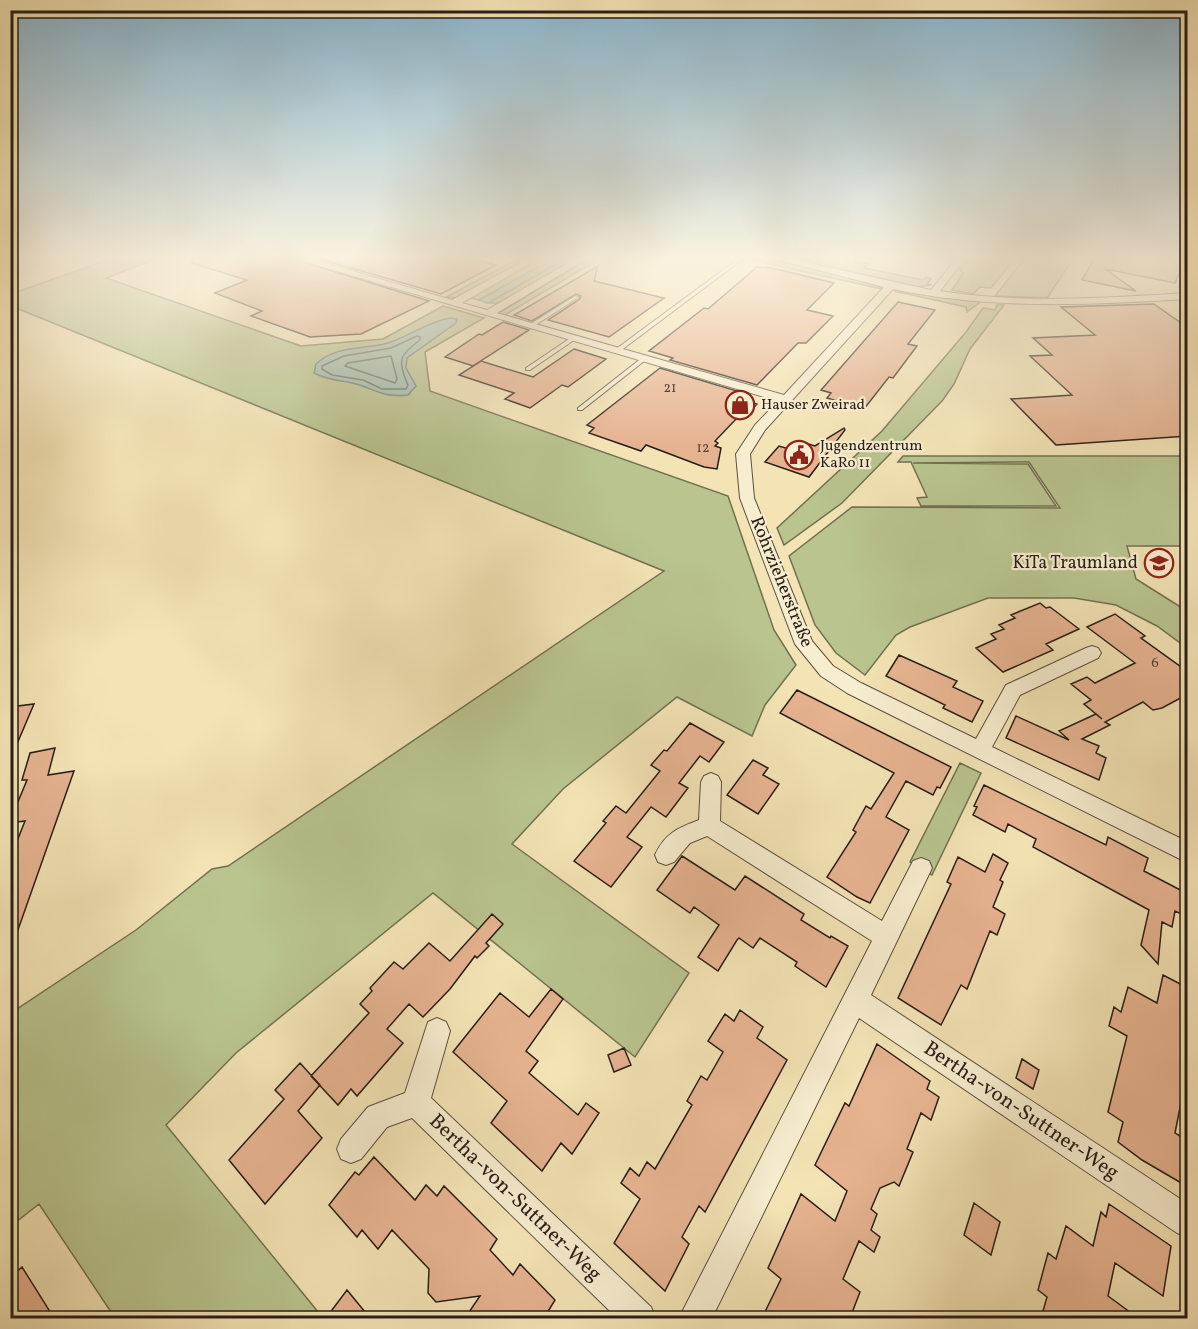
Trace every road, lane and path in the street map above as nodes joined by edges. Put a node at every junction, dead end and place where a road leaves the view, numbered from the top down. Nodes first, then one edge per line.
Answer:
1 (518, 321) edge
2 (538, 321) edge
3 (657, 321) edge
4 (858, 321) edge
5 (532, 325) junction
6 (574, 338) junction
7 (618, 350) junction
8 (645, 358) junction
9 (528, 369) dead end
10 (786, 399) junction
11 (580, 409) dead end
12 (1092, 653) dead end
13 (980, 751) junction
14 (711, 782) dead end
15 (709, 826) junction
16 (1188, 853) edge
17 (666, 855) dead end
18 (921, 868) dead end
19 (887, 937) junction
20 (855, 1000) junction
21 (437, 1031) dead end
22 (416, 1103) junction
23 (351, 1149) dead end
24 (1188, 1222) edge
25 (640, 1318) edge
26 (695, 1318) edge

1 - 5 street
2 - 5 lane
3 - 7 lane
4 - 10 street, Rohrzieherstraße
5 - 6 street
6 - 7 street
6 - 9 lane
7 - 8 street
8 - 10 street
8 - 11 lane
10 - 13 street, Rohrzieherstraße
12 - 13 street
13 - 16 street, Rohrzieherstraße
14 - 15 street
15 - 17 street
15 - 19 street
18 - 19 street
19 - 20 street
20 - 24 street, Bertha-von-Suttner-Weg
20 - 26 street
21 - 22 street, Bertha-von-Suttner-Weg
22 - 23 street, Bertha-von-Suttner-Weg
22 - 25 street, Bertha-von-Suttner-Weg

